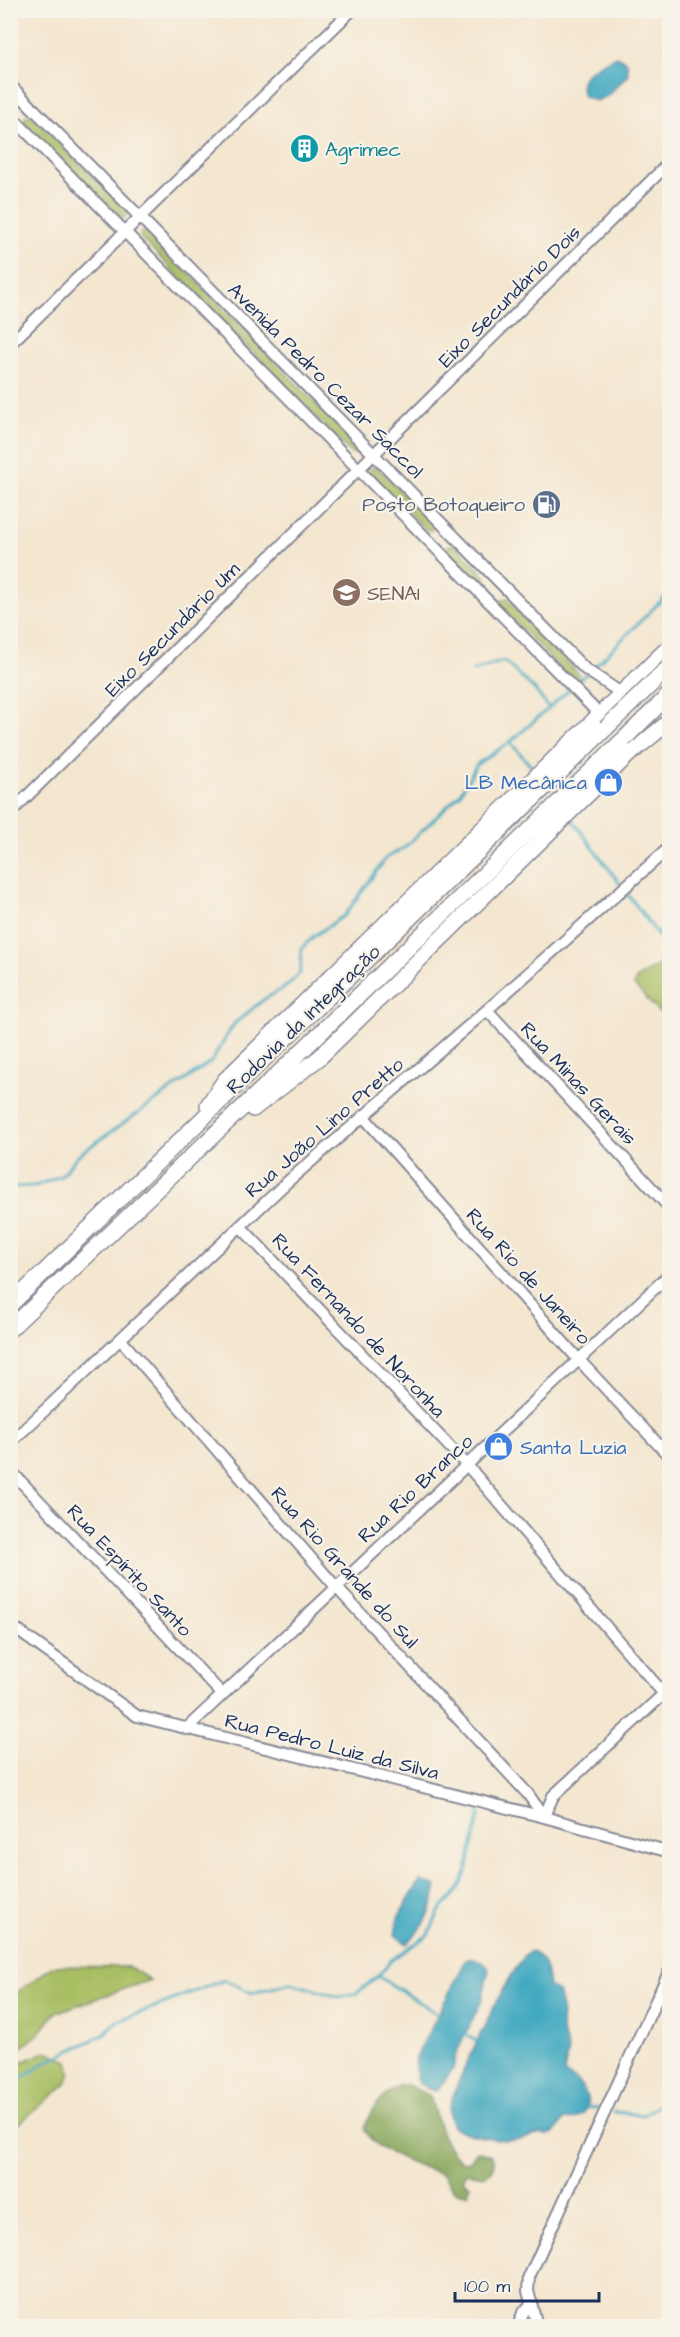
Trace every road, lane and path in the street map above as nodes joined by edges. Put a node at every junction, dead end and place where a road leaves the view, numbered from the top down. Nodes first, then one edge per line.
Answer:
1 (352, 10) edge
2 (10, 85) edge
3 (10, 114) edge
4 (669, 162) edge
5 (141, 218) junction
6 (126, 232) junction
7 (10, 344) edge
8 (374, 454) junction
9 (359, 469) junction
10 (669, 646) edge
11 (669, 666) edge
12 (621, 693) junction
13 (669, 694) edge
14 (603, 721) junction
15 (669, 721) edge
16 (641, 745) junction
17 (10, 813) edge
18 (669, 847) edge
19 (487, 1010) junction
20 (363, 1116) junction
21 (203, 1144) junction
22 (669, 1208) edge
23 (240, 1226) junction
24 (669, 1274) edge
25 (10, 1305) edge
26 (10, 1329) edge
27 (121, 1340) junction
28 (578, 1359) junction
29 (10, 1443) edge
30 (669, 1457) edge
31 (466, 1464) junction
32 (10, 1470) edge
33 (336, 1587) junction
34 (10, 1625) edge
35 (667, 1691) edge
36 (222, 1694) junction
37 (186, 1729) junction
38 (544, 1817) junction
39 (669, 1852) edge
40 (669, 1970) edge
41 (532, 2303) junction
42 (518, 2326) edge
43 (537, 2326) edge

1 - 5 street
2 - 5 street, Avenida Pedro Cezar Saccol
3 - 6 street, Avenida Pedro Cezar Saccol
4 - 8 street, Eixo Secundário Dois
5 - 6 street
5 - 8 street, Avenida Pedro Cezar Saccol
6 - 7 street
6 - 9 street, Avenida Pedro Cezar Saccol
8 - 9 street, Eixo Secundário Dois
8 - 12 street, Avenida Pedro Cezar Saccol
9 - 14 street, Avenida Pedro Cezar Saccol
9 - 17 street, Eixo Secundário Um
10 - 12 highway
11 - 14 highway, bridge
12 - 14 highway
13 - 21 highway, Rodovia da Integração, bridge
14 - 16 highway
14 - 25 highway, Rodovia da Integração
15 - 16 highway
16 - 21 highway
18 - 19 street, Rua João Lino Pretto
19 - 20 street, Rua João Lino Pretto
19 - 22 street, Rua Minas Gerais
20 - 23 street, Rua João Lino Pretto
20 - 28 street, Rua Rio de Janeiro
21 - 26 highway, Rodovia da Integração
23 - 27 street, Rua João Lino Pretto
23 - 31 street, Rua Fernando de Noronha
24 - 28 street, Rua Rio Branco
27 - 29 street, Rua João Lino Pretto
27 - 33 street, Rua Rio Grande do Sul
28 - 30 street, Rua Rio de Janeiro
28 - 31 street, Rua Rio Branco
31 - 33 street, Rua Rio Branco
31 - 35 street, Rua Fernando de Noronha
32 - 36 street, Rua Espírito Santo
33 - 36 street, Rua Rio Branco
33 - 38 street, Rua Rio Grande do Sul
34 - 37 street, Rua Pedro Luiz da Silva
35 - 38 street
36 - 37 street, Rua Rio Branco
37 - 38 street, Rua Pedro Luiz da Silva
38 - 39 street, Rua Pedro Luiz da Silva
40 - 41 street
41 - 42 street
41 - 43 street

